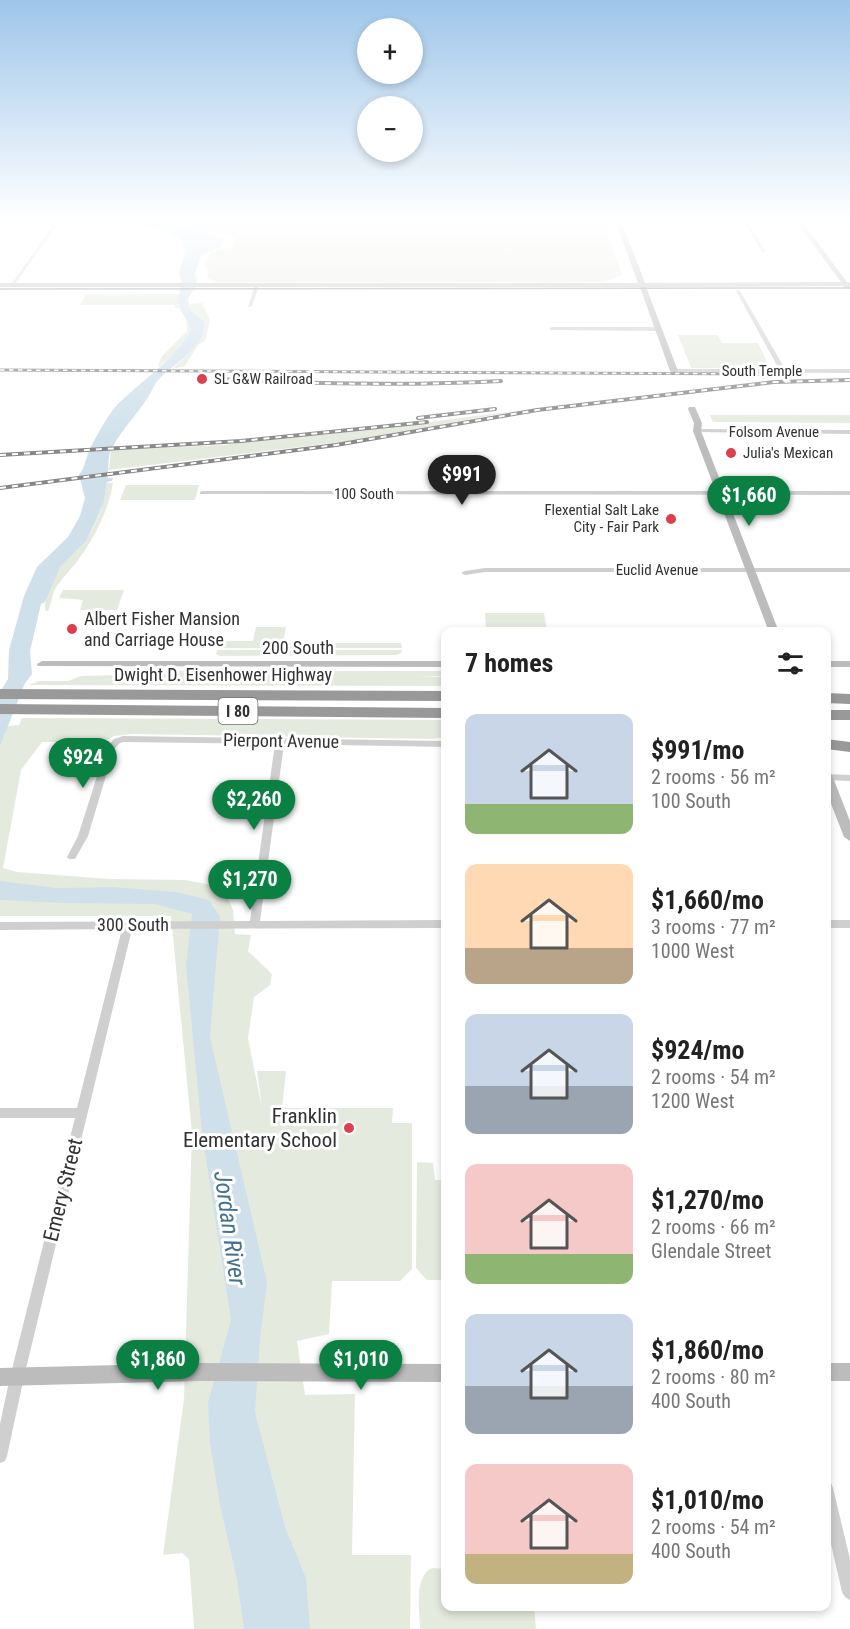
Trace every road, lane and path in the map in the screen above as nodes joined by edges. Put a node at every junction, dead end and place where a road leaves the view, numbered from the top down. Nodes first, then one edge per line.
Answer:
1 (254, 296) edge
2 (646, 296) edge
3 (741, 296) edge
4 (250, 306) dead end
5 (552, 329) dead end
6 (658, 329) junction
7 (674, 371) joint
8 (783, 371) junction
9 (850, 371) edge
10 (688, 409) dead end
11 (697, 431) junction
12 (850, 432) edge
13 (722, 493) junction
14 (202, 494) dead end
15 (850, 494) edge
16 (751, 570) junction
17 (850, 570) edge
18 (465, 573) dead end
19 (772, 627) edge
20 (850, 663) edge
21 (42, 664) dead end
22 (441, 664) edge
23 (831, 664) edge
24 (0, 694) edge
25 (441, 696) edge
26 (831, 698) edge
27 (849, 699) edge
28 (33, 701) junction
29 (0, 709) edge
30 (441, 713) edge
31 (831, 715) edge
32 (850, 716) edge
33 (280, 741) junction
34 (441, 744) edge
35 (831, 745) edge
36 (850, 747) edge
37 (831, 776) edge
38 (850, 778) edge
39 (831, 787) edge
40 (850, 837) edge
41 (72, 856) dead end
42 (255, 924) junction
43 (441, 924) edge
44 (831, 924) edge
45 (850, 924) edge
46 (128, 925) junction
47 (0, 926) edge
48 (0, 1113) edge
49 (82, 1113) junction
50 (441, 1372) edge
51 (831, 1372) edge
52 (850, 1372) edge
53 (8, 1377) edge
54 (0, 1456) edge
55 (831, 1510) edge
56 (850, 1592) edge

1 - 4 street
2 - 6 main road
3 - 8 street
5 - 6 street
6 - 7 main road
7 - 8 street, South Temple
8 - 9 street, South Temple
10 - 11 main road
11 - 12 street, Folsom Avenue
11 - 13 main road
13 - 14 street, 100 South
13 - 15 street, 100 South
13 - 16 main road
16 - 17 street, Euclid Avenue
16 - 18 street, Euclid Avenue
16 - 19 main road
20 - 23 main road
21 - 22 main road, 200 South
24 - 28 highway, Dwight D. Eisenhower Highway / I 80
25 - 28 highway, Dwight D. Eisenhower Highway / I 80
26 - 27 highway
28 - 29 highway, Dwight D. Eisenhower Highway / I 80
28 - 30 highway, Dwight D. Eisenhower Highway / I 80
31 - 32 highway
33 - 34 street, Pierpont Avenue
33 - 41 street, Pierpont Avenue
33 - 42 street
35 - 36 highway
37 - 38 street
39 - 40 main road
42 - 43 street, 300 South
42 - 46 street, 300 South
44 - 45 street
46 - 47 street, 300 South
46 - 49 street, Emery Street
48 - 49 street
49 - 53 street, Emery Street
50 - 53 main road
51 - 52 main road
53 - 54 street, Emery Street
55 - 56 street

